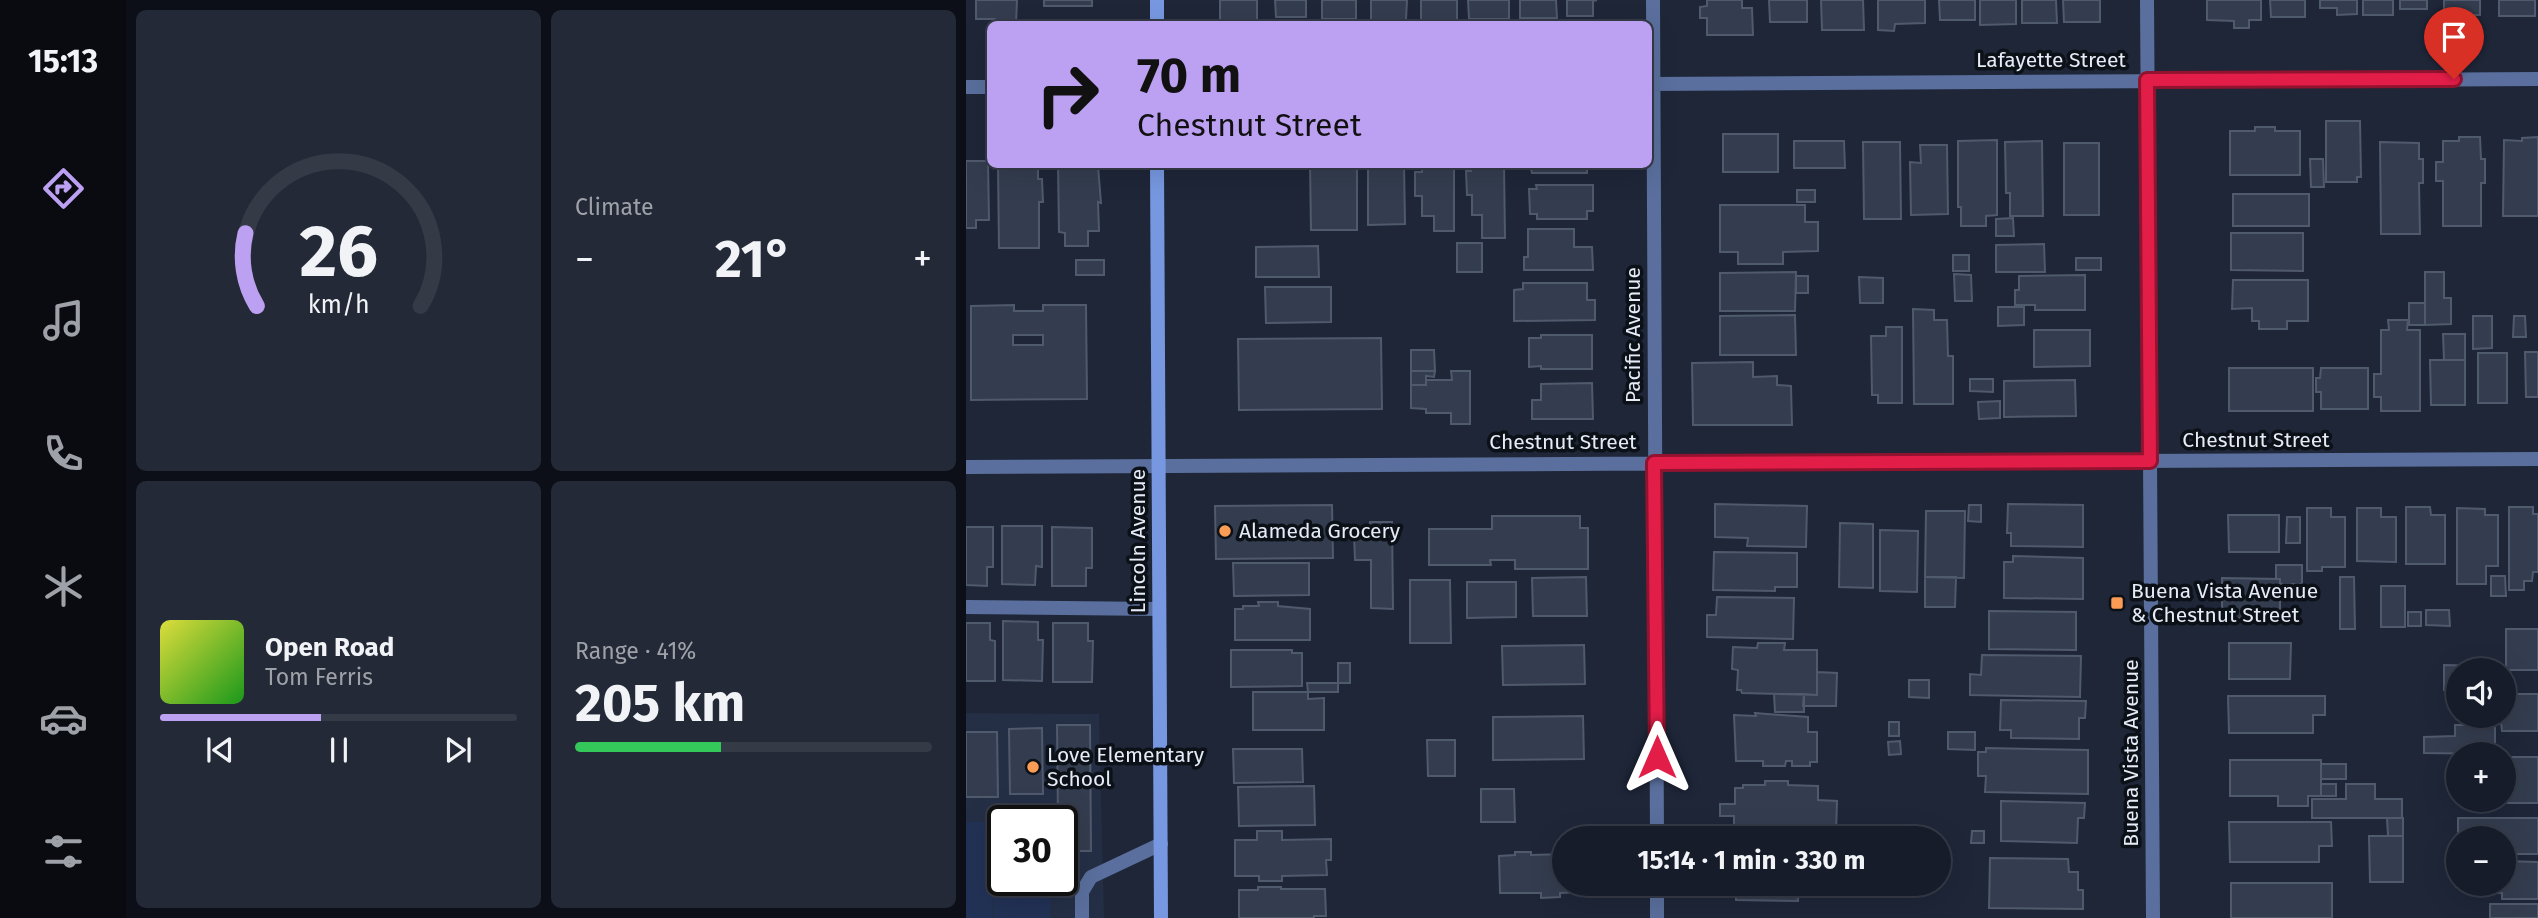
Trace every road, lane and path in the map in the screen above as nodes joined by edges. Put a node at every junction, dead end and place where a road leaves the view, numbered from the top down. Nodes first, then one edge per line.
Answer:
1 (1157, 0) edge
2 (1653, 0) edge
3 (2147, 0) edge
4 (1157, 21) edge
5 (1652, 42) edge
6 (2538, 79) edge
7 (2147, 80) junction
8 (1652, 84) edge
9 (966, 87) edge
10 (987, 87) edge
11 (1157, 168) edge
12 (1652, 168) edge
13 (2538, 459) edge
14 (2150, 461) junction
15 (1654, 463) junction
16 (1158, 465) junction
17 (966, 467) edge
18 (966, 607) edge
19 (1158, 609) junction
20 (1657, 826) edge
21 (1161, 844) junction
22 (1657, 896) edge
23 (1082, 918) edge
24 (1161, 918) edge
25 (1657, 918) edge
26 (2153, 918) edge

1 - 4 main road
2 - 5 street, Pacific Avenue
3 - 7 street, Buena Vista Avenue
6 - 7 street, Lafayette Street
7 - 8 street, Lafayette Street
7 - 14 street, Buena Vista Avenue
9 - 10 street
11 - 16 main road, Lincoln Avenue
12 - 15 street, Pacific Avenue
13 - 14 street, Chestnut Street
14 - 15 street, Chestnut Street
14 - 26 street, Buena Vista Avenue
15 - 16 street, Chestnut Street
15 - 20 street, Pacific Avenue
16 - 17 street, Chestnut Street
16 - 19 main road, Lincoln Avenue
18 - 19 street
19 - 21 main road, Lincoln Avenue
21 - 23 street
21 - 24 main road, Lincoln Avenue
22 - 25 street

